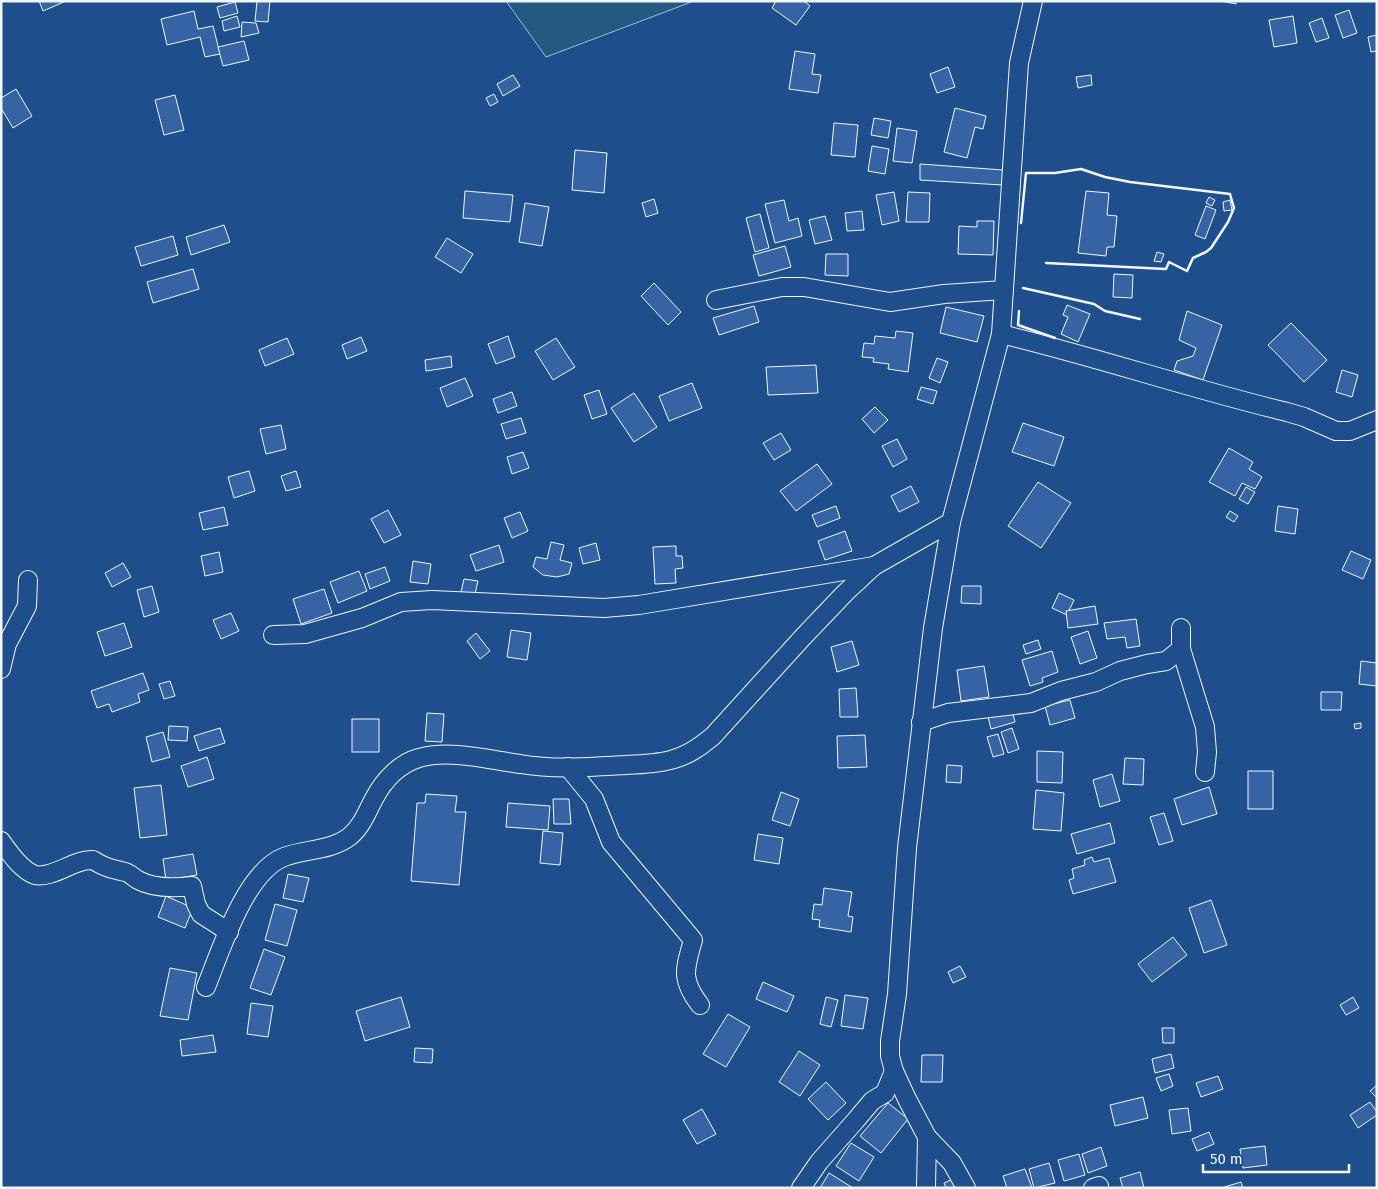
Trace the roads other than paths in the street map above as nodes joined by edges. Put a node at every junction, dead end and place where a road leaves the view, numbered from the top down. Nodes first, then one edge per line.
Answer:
1 (1033, 1) edge
2 (1004, 290) junction
3 (716, 300) dead end
4 (1001, 334) junction
5 (1377, 420) edge
6 (951, 522) junction
7 (874, 566) junction
8 (28, 580) dead end
9 (1181, 628) dead end
10 (273, 635) dead end
11 (1181, 649) junction
12 (1, 669) edge
13 (921, 722) junction
14 (568, 767) junction
15 (1205, 772) dead end
16 (1, 841) edge
17 (229, 932) junction
18 (206, 987) dead end
19 (700, 1005) dead end
20 (894, 1071) junction
21 (927, 1137) junction
22 (801, 1188) edge
23 (926, 1188) edge
24 (966, 1188) edge

1 - 2 street
2 - 3 street
2 - 4 street
4 - 5 street
4 - 6 street
6 - 7 street
6 - 13 street
7 - 10 street
7 - 14 street
8 - 12 street
9 - 11 street
11 - 13 street
11 - 15 street
13 - 20 street
14 - 17 street
14 - 19 street
16 - 17 street
17 - 18 street
20 - 21 street
20 - 22 street
21 - 23 street
21 - 24 street

